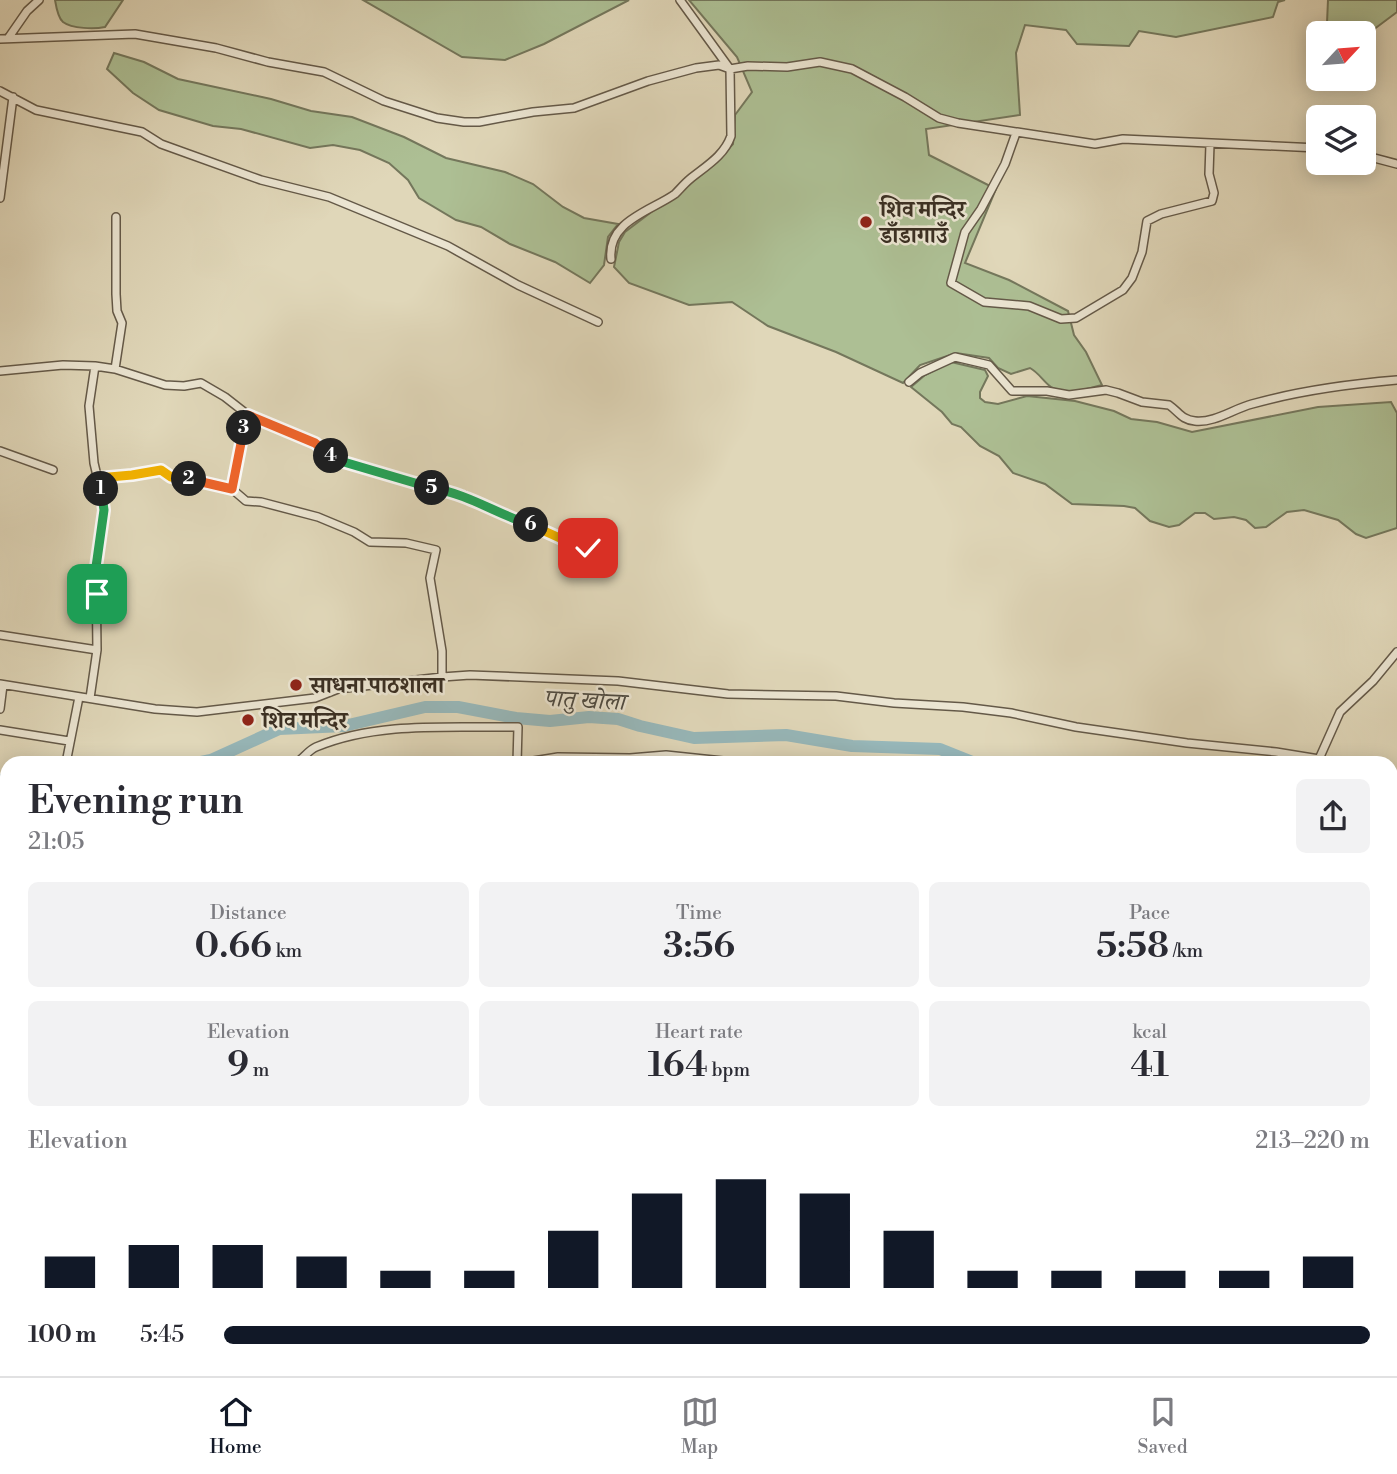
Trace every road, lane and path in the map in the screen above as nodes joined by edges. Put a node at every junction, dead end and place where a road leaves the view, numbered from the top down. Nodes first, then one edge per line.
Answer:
1 (39, 0) edge
2 (680, 0) edge
3 (4, 38) edge
4 (730, 69) junction
5 (0, 91) edge
6 (13, 97) junction
7 (1016, 133) junction
8 (1210, 144) junction
9 (1306, 148) edge
10 (1376, 158) edge
11 (1397, 164) edge
12 (0, 198) edge
13 (116, 217) dead end
14 (611, 259) dead end
15 (598, 322) dead end
16 (95, 366) junction
17 (115, 369) junction
18 (0, 371) edge
19 (1397, 380) edge
20 (909, 382) dead end
21 (248, 415) junction
22 (0, 452) edge
23 (52, 470) dead end
24 (98, 478) junction
25 (232, 489) junction
26 (588, 548) dead end
27 (0, 635) edge
28 (97, 650) junction
29 (1397, 652) edge
30 (442, 677) junction
31 (1, 685) edge
32 (79, 697) junction
33 (90, 698) junction
34 (0, 709) edge
35 (0, 730) edge
36 (69, 741) junction
37 (67, 756) edge
38 (303, 756) edge
39 (519, 756) edge
40 (654, 756) edge
41 (676, 756) edge
42 (1295, 756) edge
43 (1320, 756) edge

1 - 3 street
2 - 4 street
3 - 4 street
4 - 7 street
4 - 14 street
5 - 6 street
6 - 12 street
6 - 15 street
7 - 8 street
7 - 8 street
8 - 9 street
10 - 11 street
13 - 17 street
16 - 17 street
16 - 18 street
16 - 24 street
17 - 21 street
19 - 20 street
21 - 25 street
21 - 26 street
22 - 23 street
24 - 25 street
24 - 28 street
25 - 30 street
27 - 28 street
28 - 33 street
29 - 43 street
30 - 33 street
30 - 42 street
31 - 32 street
31 - 34 street
32 - 33 street
32 - 36 street
35 - 36 street
36 - 37 street
38 - 39 street
40 - 41 street

